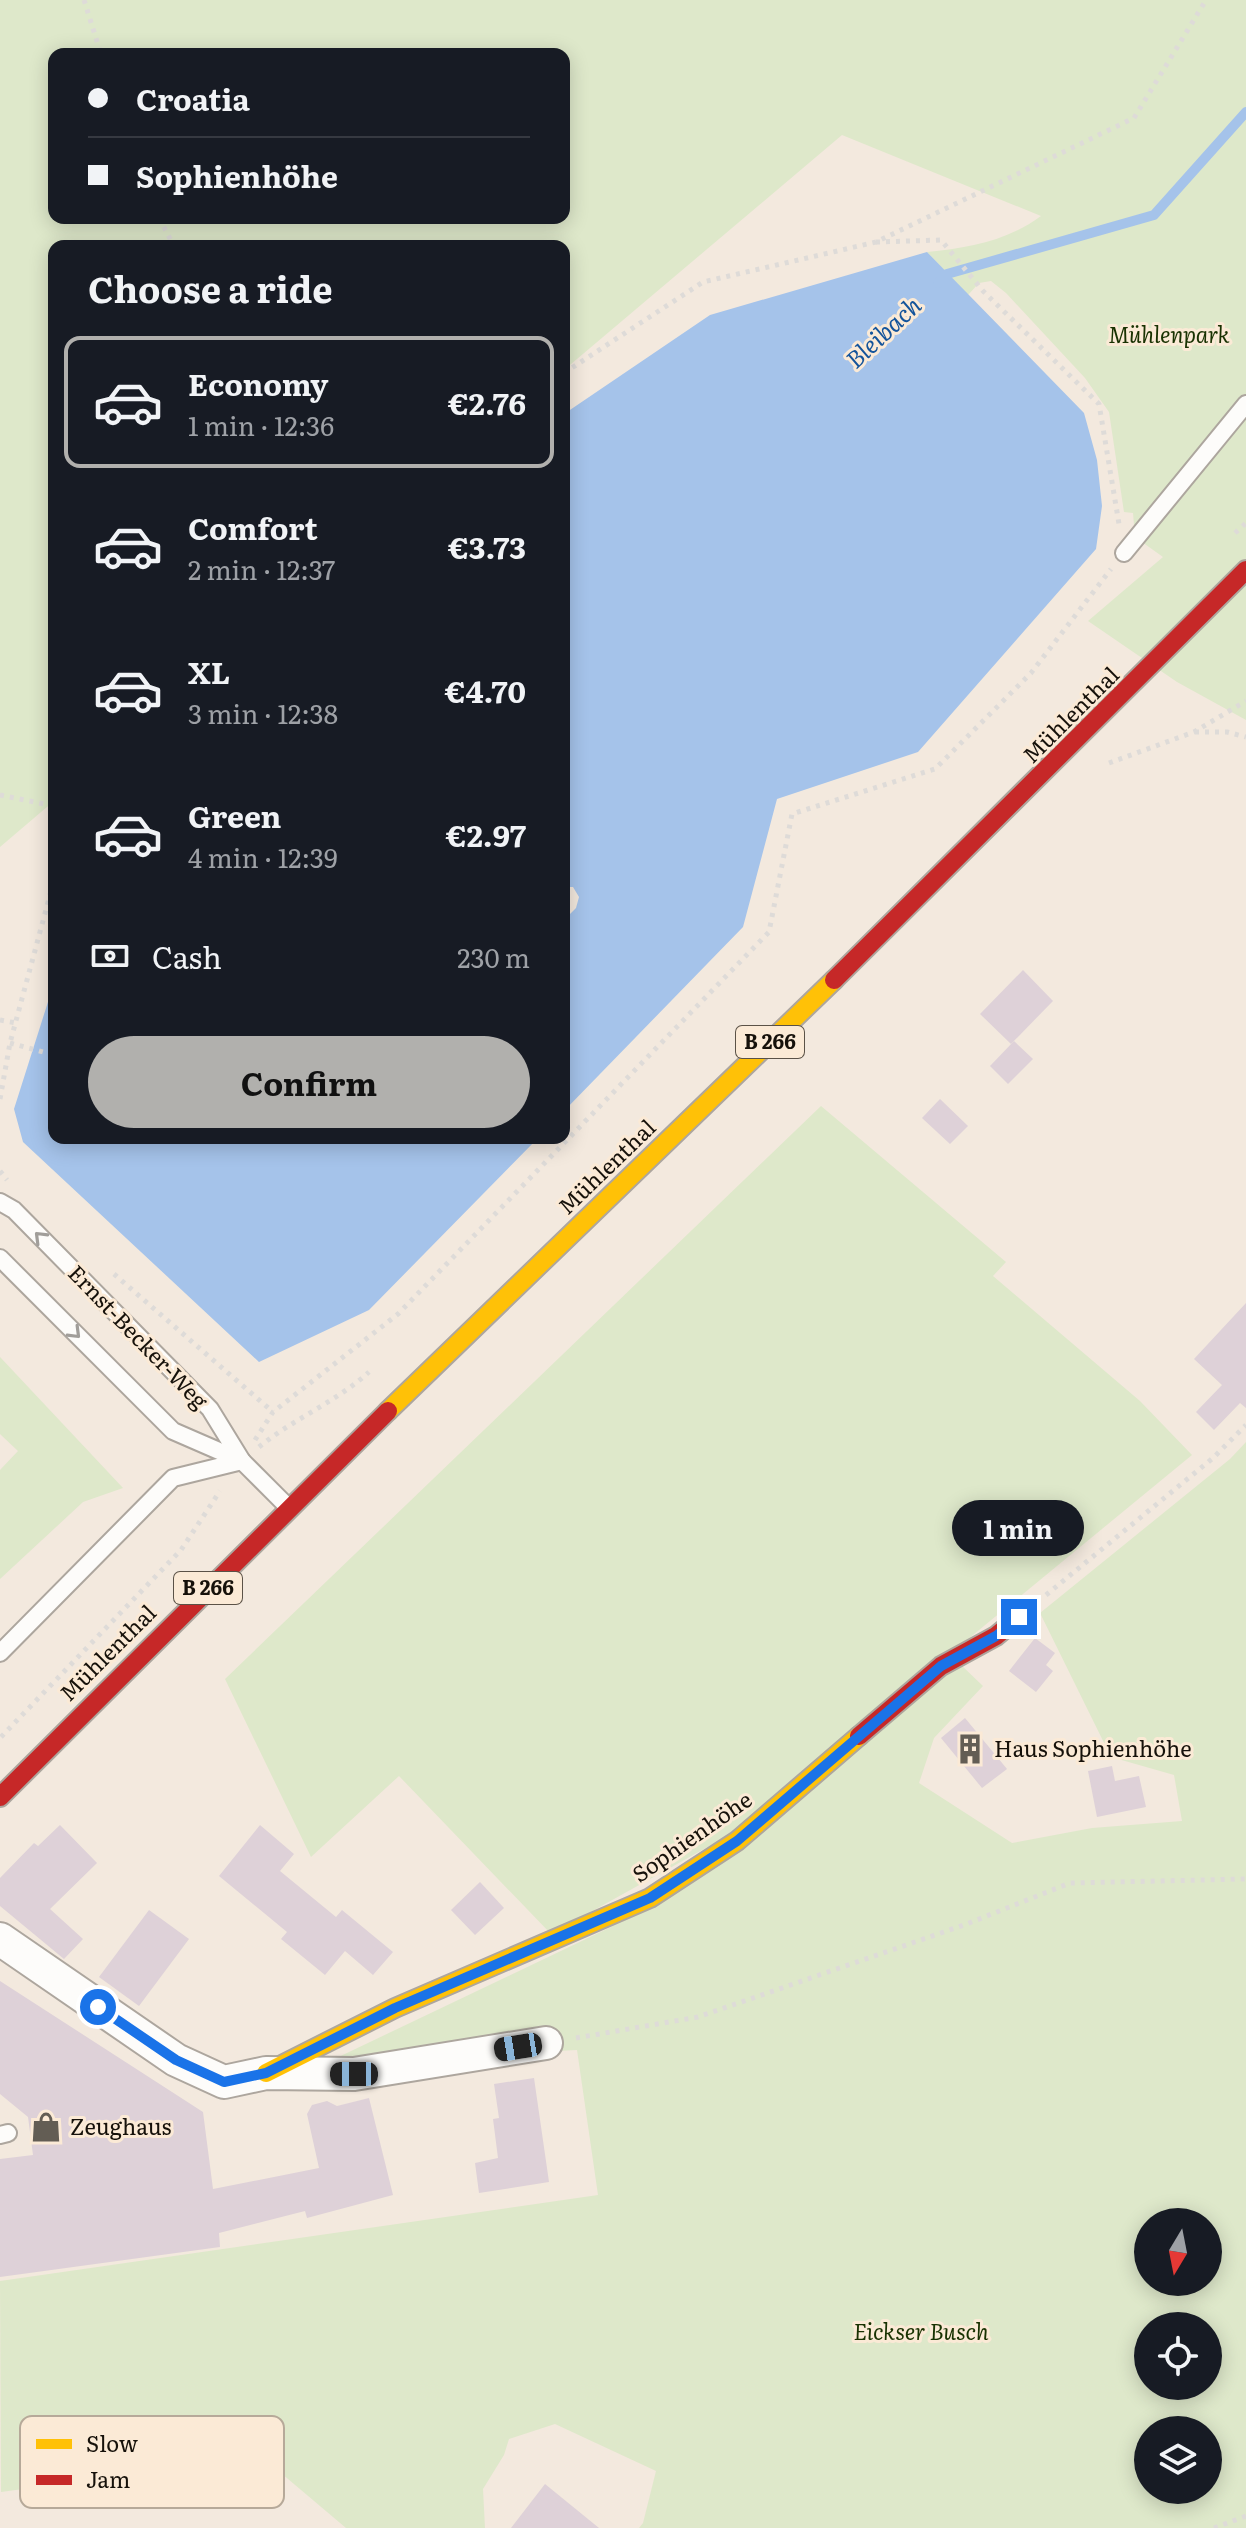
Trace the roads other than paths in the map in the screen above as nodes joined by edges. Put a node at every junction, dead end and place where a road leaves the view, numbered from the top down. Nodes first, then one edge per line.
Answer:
1 (1246, 404) edge
2 (1124, 553) road end
3 (1246, 570) edge
4 (0, 1202) edge
5 (0, 1258) edge
6 (242, 1461) junction
7 (289, 1508) junction
8 (1019, 1617) road end
9 (0, 1653) edge
10 (0, 1797) edge
11 (0, 1939) edge
12 (546, 2043) road end
13 (266, 2073) junction

1 - 2 lane
3 - 7 main road, Mühlenthal / B 266
6 -> 4 lane, Ernst-Becker-Weg
5 -> 6 lane, Ernst-Becker-Weg
6 - 7 lane
6 - 9 lane
7 - 10 main road, Mühlenthal / B 266
8 - 13 main road, Sophienhöhe
11 - 13 street
12 - 13 street

